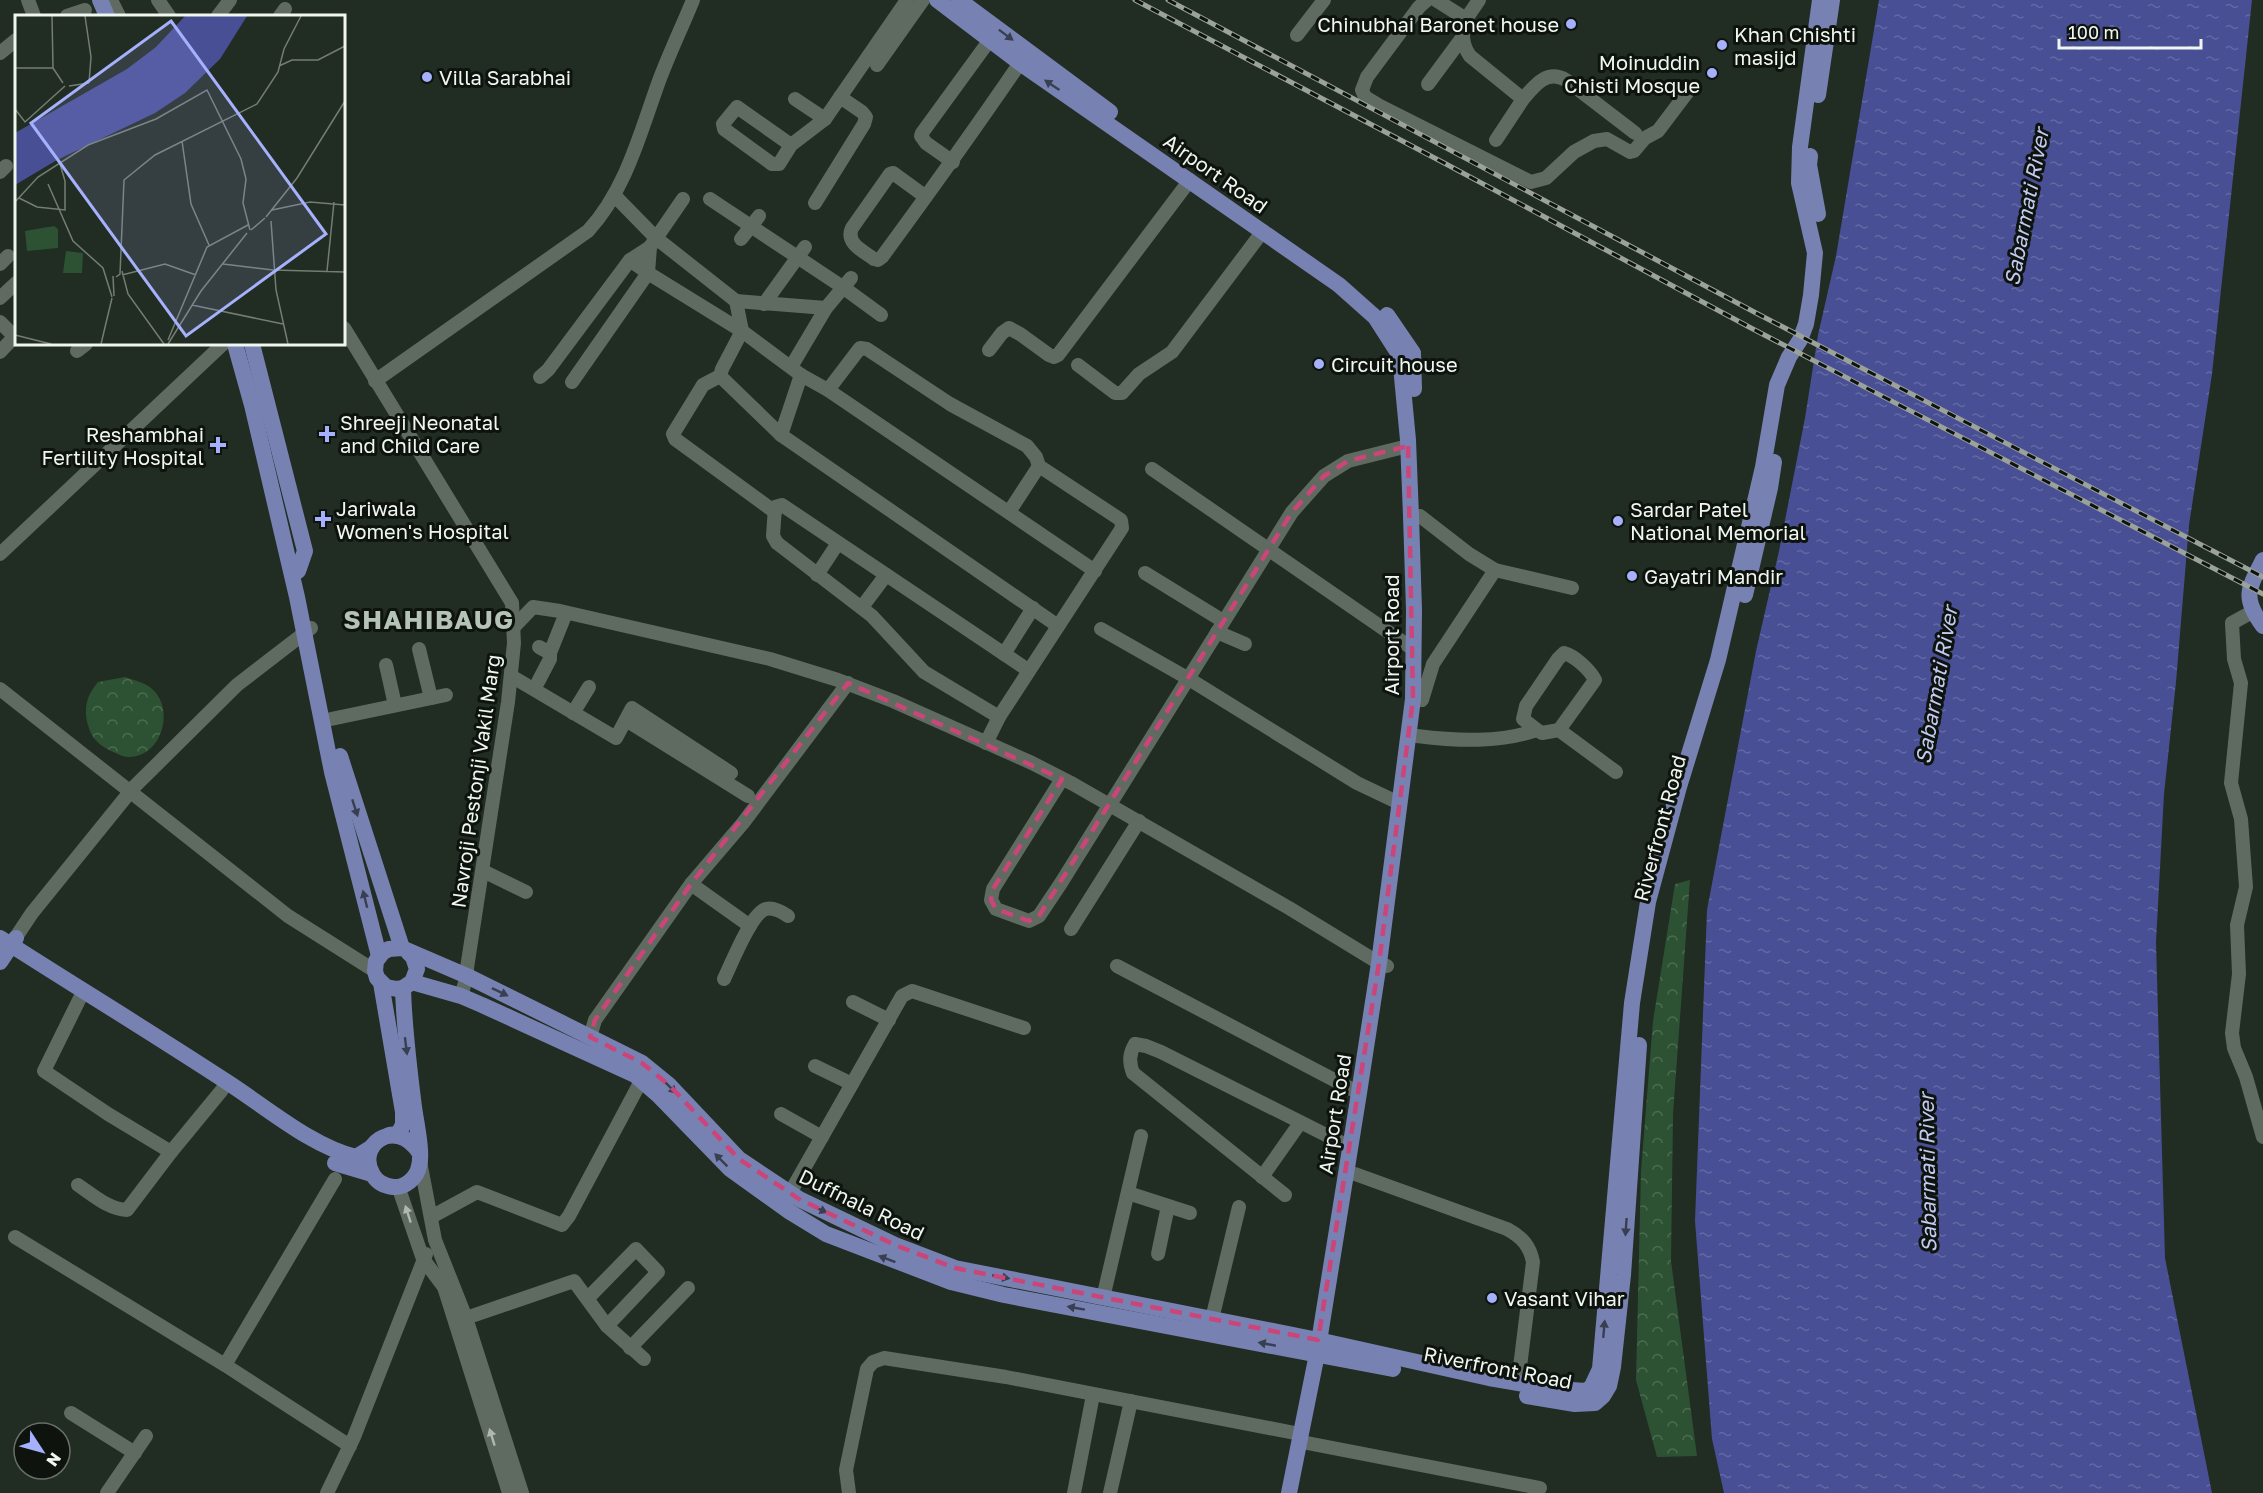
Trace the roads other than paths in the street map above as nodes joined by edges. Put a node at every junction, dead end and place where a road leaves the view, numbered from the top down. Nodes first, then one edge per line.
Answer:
1 (28, 0) edge
2 (100, 0) edge
3 (111, 0) edge
4 (158, 0) edge
5 (230, 0) edge
6 (693, 0) edge
7 (907, 0) edge
8 (923, 0) edge
9 (937, 0) edge
10 (959, 0) edge
11 (1324, 0) edge
12 (1427, 0) edge
13 (1437, 0) edge
14 (1479, 0) edge
15 (1820, 0) edge
16 (1832, 0) edge
17 (89, 9) edge
18 (34, 15) edge
19 (70, 15) edge
20 (107, 15) edge
21 (118, 15) edge
22 (168, 15) edge
23 (219, 15) edge
24 (1467, 19) junction
25 (1298, 35) dead end
26 (1462, 38) junction
27 (986, 39) junction
28 (15, 41) edge
29 (0, 53) edge
30 (1020, 63) junction
31 (877, 65) dead end
32 (1428, 84) dead end
33 (1689, 90) dead end
34 (840, 98) junction
35 (940, 98) dead end
36 (795, 99) dead end
37 (1523, 99) junction
38 (825, 119) junction
39 (1635, 133) dead end
40 (1496, 140) dead end
41 (791, 145) junction
42 (953, 162) junction
43 (1190, 180) junction
44 (614, 195) junction
45 (926, 197) junction
46 (710, 199) dead end
47 (683, 200) dead end
48 (815, 203) dead end
49 (755, 221) junction
50 (1263, 231) junction
51 (741, 239) dead end
52 (653, 242) junction
53 (802, 253) junction
54 (630, 260) junction
55 (648, 273) junction
56 (847, 283) junction
57 (15, 284) edge
58 (0, 298) edge
59 (736, 301) junction
60 (764, 304) junction
61 (826, 308) junction
62 (881, 315) dead end
63 (0, 322) edge
64 (345, 330) edge
65 (742, 331) junction
66 (15, 335) edge
67 (15, 337) edge
68 (222, 345) edge
69 (235, 345) edge
70 (243, 345) edge
71 (252, 345) edge
72 (989, 350) dead end
73 (0, 352) edge
74 (1078, 365) dead end
75 (796, 371) junction
76 (720, 376) junction
77 (540, 377) dead end
78 (375, 381) junction
79 (572, 382) dead end
80 (828, 390) junction
81 (781, 435) junction
82 (1408, 446) junction
83 (1039, 466) junction
84 (1152, 469) dead end
85 (775, 512) junction
86 (1009, 512) junction
87 (1420, 516) junction
88 (838, 543) junction
89 (1268, 550) junction
90 (0, 554) edge
91 (2263, 560) edge
92 (1495, 570) junction
93 (298, 571) junction
94 (1095, 571) junction
95 (1145, 573) dead end
96 (817, 574) junction
97 (886, 575) junction
98 (2263, 575) edge
99 (502, 586) junction
100 (1572, 588) dead end
101 (533, 607) junction
102 (862, 607) junction
103 (1033, 608) junction
104 (2252, 609) junction
105 (566, 613) junction
106 (1058, 626) junction
107 (2263, 626) edge
108 (1220, 627) junction
109 (513, 628) junction
110 (1101, 629) dead end
111 (307, 630) junction
112 (1245, 645) dead end
113 (419, 649) dead end
114 (1413, 649) junction
115 (1004, 654) junction
116 (386, 665) dead end
117 (1028, 670) junction
118 (511, 676) junction
119 (1189, 679) junction
120 (538, 682) dead end
121 (848, 683) junction
122 (589, 687) dead end
123 (0, 689) edge
124 (446, 695) dead end
125 (431, 698) junction
126 (1422, 700) junction
127 (395, 705) junction
128 (573, 713) junction
129 (999, 717) junction
130 (332, 719) junction
131 (626, 720) junction
132 (1537, 730) junction
133 (1559, 730) junction
134 (1418, 735) junction
135 (986, 743) junction
136 (1616, 772) dead end
137 (731, 773) dead end
138 (1062, 779) junction
139 (131, 791) junction
140 (748, 796) dead end
141 (1399, 802) junction
142 (1109, 804) junction
143 (1139, 821) junction
144 (483, 871) junction
145 (690, 884) junction
146 (526, 892) dead end
147 (788, 916) dead end
148 (750, 926) junction
149 (1071, 929) dead end
150 (5, 947) edge
151 (405, 950) junction
152 (1383, 964) junction
153 (1117, 966) dead end
154 (378, 970) junction
155 (468, 976) junction
156 (724, 979) dead end
157 (408, 985) junction
158 (461, 996) junction
159 (80, 998) junction
160 (853, 1002) dead end
161 (889, 1020) junction
162 (1024, 1028) dead end
163 (590, 1037) junction
164 (815, 1066) dead end
165 (641, 1081) junction
166 (852, 1083) junction
167 (222, 1090) junction
168 (1359, 1093) junction
169 (781, 1114) dead end
170 (1300, 1123) junction
171 (388, 1136) junction
172 (1141, 1136) dead end
173 (822, 1137) junction
174 (2263, 1137) edge
175 (372, 1147) junction
176 (1350, 1148) junction
177 (171, 1152) junction
178 (420, 1156) junction
179 (372, 1174) junction
180 (1355, 1174) junction
181 (1262, 1177) junction
182 (335, 1179) dead end
183 (78, 1185) dead end
184 (398, 1186) junction
185 (790, 1193) junction
186 (1128, 1193) junction
187 (1285, 1195) dead end
188 (1168, 1206) junction
189 (1239, 1208) dead end
190 (1190, 1213) dead end
191 (431, 1216) junction
192 (15, 1237) dead end
193 (435, 1240) junction
194 (1158, 1254) dead end
195 (423, 1259) junction
196 (688, 1288) dead end
197 (588, 1298) junction
198 (1103, 1298) junction
199 (466, 1318) junction
200 (1212, 1318) junction
201 (607, 1326) junction
202 (630, 1348) junction
203 (1322, 1348) junction
204 (644, 1359) dead end
205 (225, 1365) junction
206 (1518, 1383) junction
207 (1093, 1395) junction
208 (1131, 1401) junction
209 (70, 1413) dead end
210 (146, 1436) dead end
211 (1304, 1438) junction
212 (350, 1446) junction
213 (135, 1453) junction
214 (1540, 1488) dead end
215 (107, 1493) edge
216 (327, 1493) edge
217 (509, 1493) edge
218 (522, 1493) edge
219 (849, 1493) edge
220 (1074, 1493) edge
221 (1110, 1493) edge
222 (1289, 1493) edge
223 (1297, 1493) edge

1 - 18 street
2 - 20 main road
3 - 21 street
4 - 22 street
5 - 23 street
6 - 44 street
7 - 34 street
8 - 31 street
9 - 27 main road, Airport Road
10 -> 87 main road, Airport Road
11 - 25 street
12 - 33 street
13 - 24 street
14 - 24 street
206 -> 15 main road, Riverfront Road
16 -> 203 main road, Riverfront Road
17 - 19 street
24 - 26 street
26 - 32 street
26 - 37 street
27 - 30 main road, Airport Road
27 - 35 street
27 - 42 street
28 - 29 street
30 - 42 street
43 -> 30 main road, Airport Road
34 - 38 street
34 - 48 street
36 - 38 street
37 - 39 street
37 - 40 street
38 - 41 street
41 - 41 street
42 - 45 street
43 - 50 main road, Airport Road
43 - 72 street
44 - 52 street
44 - 78 street
45 - 45 street
46 - 49 street
47 - 52 street
49 - 51 street
49 - 53 street
50 - 74 street
50 - 82 main road, Airport Road
52 - 54 street
52 - 55 street
52 - 59 street
53 - 56 street
53 - 60 street
54 - 55 street
54 - 77 street
55 - 65 street
55 - 79 street
56 - 61 street
56 - 62 street
57 - 58 street
59 - 60 street
59 - 65 street
60 - 61 street
61 - 75 street
63 - 66 street
64 - 78 street, Navroji Pestonji Vakil Marg
65 - 75 street
65 - 76 street
67 - 73 street
68 - 90 street
69 - 111 main road
70 - 93 main road
71 - 93 main road
75 - 80 street
75 - 81 street
76 - 81 street
76 - 85 street
78 - 99 street, Navroji Pestonji Vakil Marg
80 - 83 street
80 - 86 street
81 - 103 street
82 - 89 street
82 - 114 main road, Airport Road
83 - 86 street
83 - 94 street
84 - 89 street
85 - 88 street
85 - 96 street
86 - 94 street
87 - 92 street
87 - 126 main road, Airport Road
88 - 96 street
88 - 97 street
89 - 108 street
89 - 114 street
91 - 104 main road
92 - 100 street
92 - 126 street
93 - 111 main road
94 - 106 street
95 - 108 street
96 - 102 street
97 - 102 street
97 - 115 street
98 - 104 main road
99 - 101 street
99 - 109 street, Navroji Pestonji Vakil Marg
101 - 105 street
101 - 109 street
102 - 129 street
103 - 106 street
103 - 115 street
104 - 107 main road
104 - 174 street
105 - 120 street
105 - 121 street
106 - 117 street
108 - 112 street
108 - 119 street
109 - 118 street, Navroji Pestonji Vakil Marg
110 - 119 street
111 - 130 main road
111 - 139 street
154 -> 111 main road
113 - 125 street
114 - 141 main road, Airport Road
115 - 117 street
116 - 127 street
117 - 129 street
118 - 128 street
118 - 144 street, Navroji Pestonji Vakil Marg
119 - 141 street
119 - 142 street
121 - 135 street
121 - 145 street
122 - 128 street
123 - 139 street
124 - 125 street
125 - 127 street
126 - 134 main road, Airport Road
127 - 130 street
128 - 131 street
129 - 135 street
130 -> 151 main road
131 - 137 street
131 - 140 street
132 - 133 street
132 - 133 street
132 - 134 street
133 - 136 street
134 - 152 main road, Airport Road
135 - 138 street
138 - 142 street
138 - 142 street
139 - 150 street
139 - 154 street
141 - 152 main road, Airport Road
142 - 143 street
143 - 149 street
143 - 152 street
144 - 146 street
144 - 155 street, Navroji Pestonji Vakil Marg
145 - 148 street
145 - 163 street
147 - 148 street
148 - 156 street
150 - 159 main road
150 - 175 main road
151 - 154 main road
151 - 155 main road, Duffnala Road
151 - 157 main road
152 - 168 main road, Airport Road
152 - 180 main road, Airport Road
153 - 168 street
154 - 157 main road
154 - 171 main road
155 - 158 street, Navroji Pestonji Vakil Marg
155 -> 163 main road, Duffnala Road
157 - 158 main road
157 -> 178 main road
158 - 165 main road
159 - 167 main road
159 - 177 street
160 - 161 street
161 - 162 street
161 - 166 street
163 -> 185 main road, Duffnala Road
164 - 166 street
165 - 191 street
203 -> 165 main road
166 - 173 street
167 - 177 street
167 - 179 main road
168 - 176 main road, Airport Road
169 - 173 street
170 - 176 street
170 - 181 street
170 - 181 street
171 - 175 main road
171 - 178 main road
172 - 186 street
173 - 185 street
175 - 179 main road
176 - 203 main road, Airport Road
177 - 183 street
178 - 184 main road
178 - 191 street
179 - 184 main road
180 - 203 main road, Airport Road
180 - 206 street
181 - 187 street
182 - 205 street
195 -> 184 street
185 -> 198 main road, Duffnala Road
186 - 188 street
186 - 198 street
188 - 190 street
188 - 194 street
189 - 200 street
191 - 193 street
192 - 205 street
193 - 195 street
193 - 199 street
195 - 212 street
217 -> 195 street
196 - 202 street
197 - 199 street
197 - 201 street
197 - 201 street
198 - 200 main road, Duffnala Road
199 - 218 street
200 - 203 main road, Duffnala Road
201 - 202 street
202 - 204 street
203 - 206 main road, Riverfront Road
203 - 211 main road, Airport Road
205 - 212 street
207 - 208 street
207 - 219 street
207 - 220 street
208 - 211 street
208 - 221 street
209 - 213 street
210 - 213 street
211 - 214 street
211 - 222 main road, Airport Road
211 - 223 main road, Airport Road
212 - 216 street
213 - 215 street

